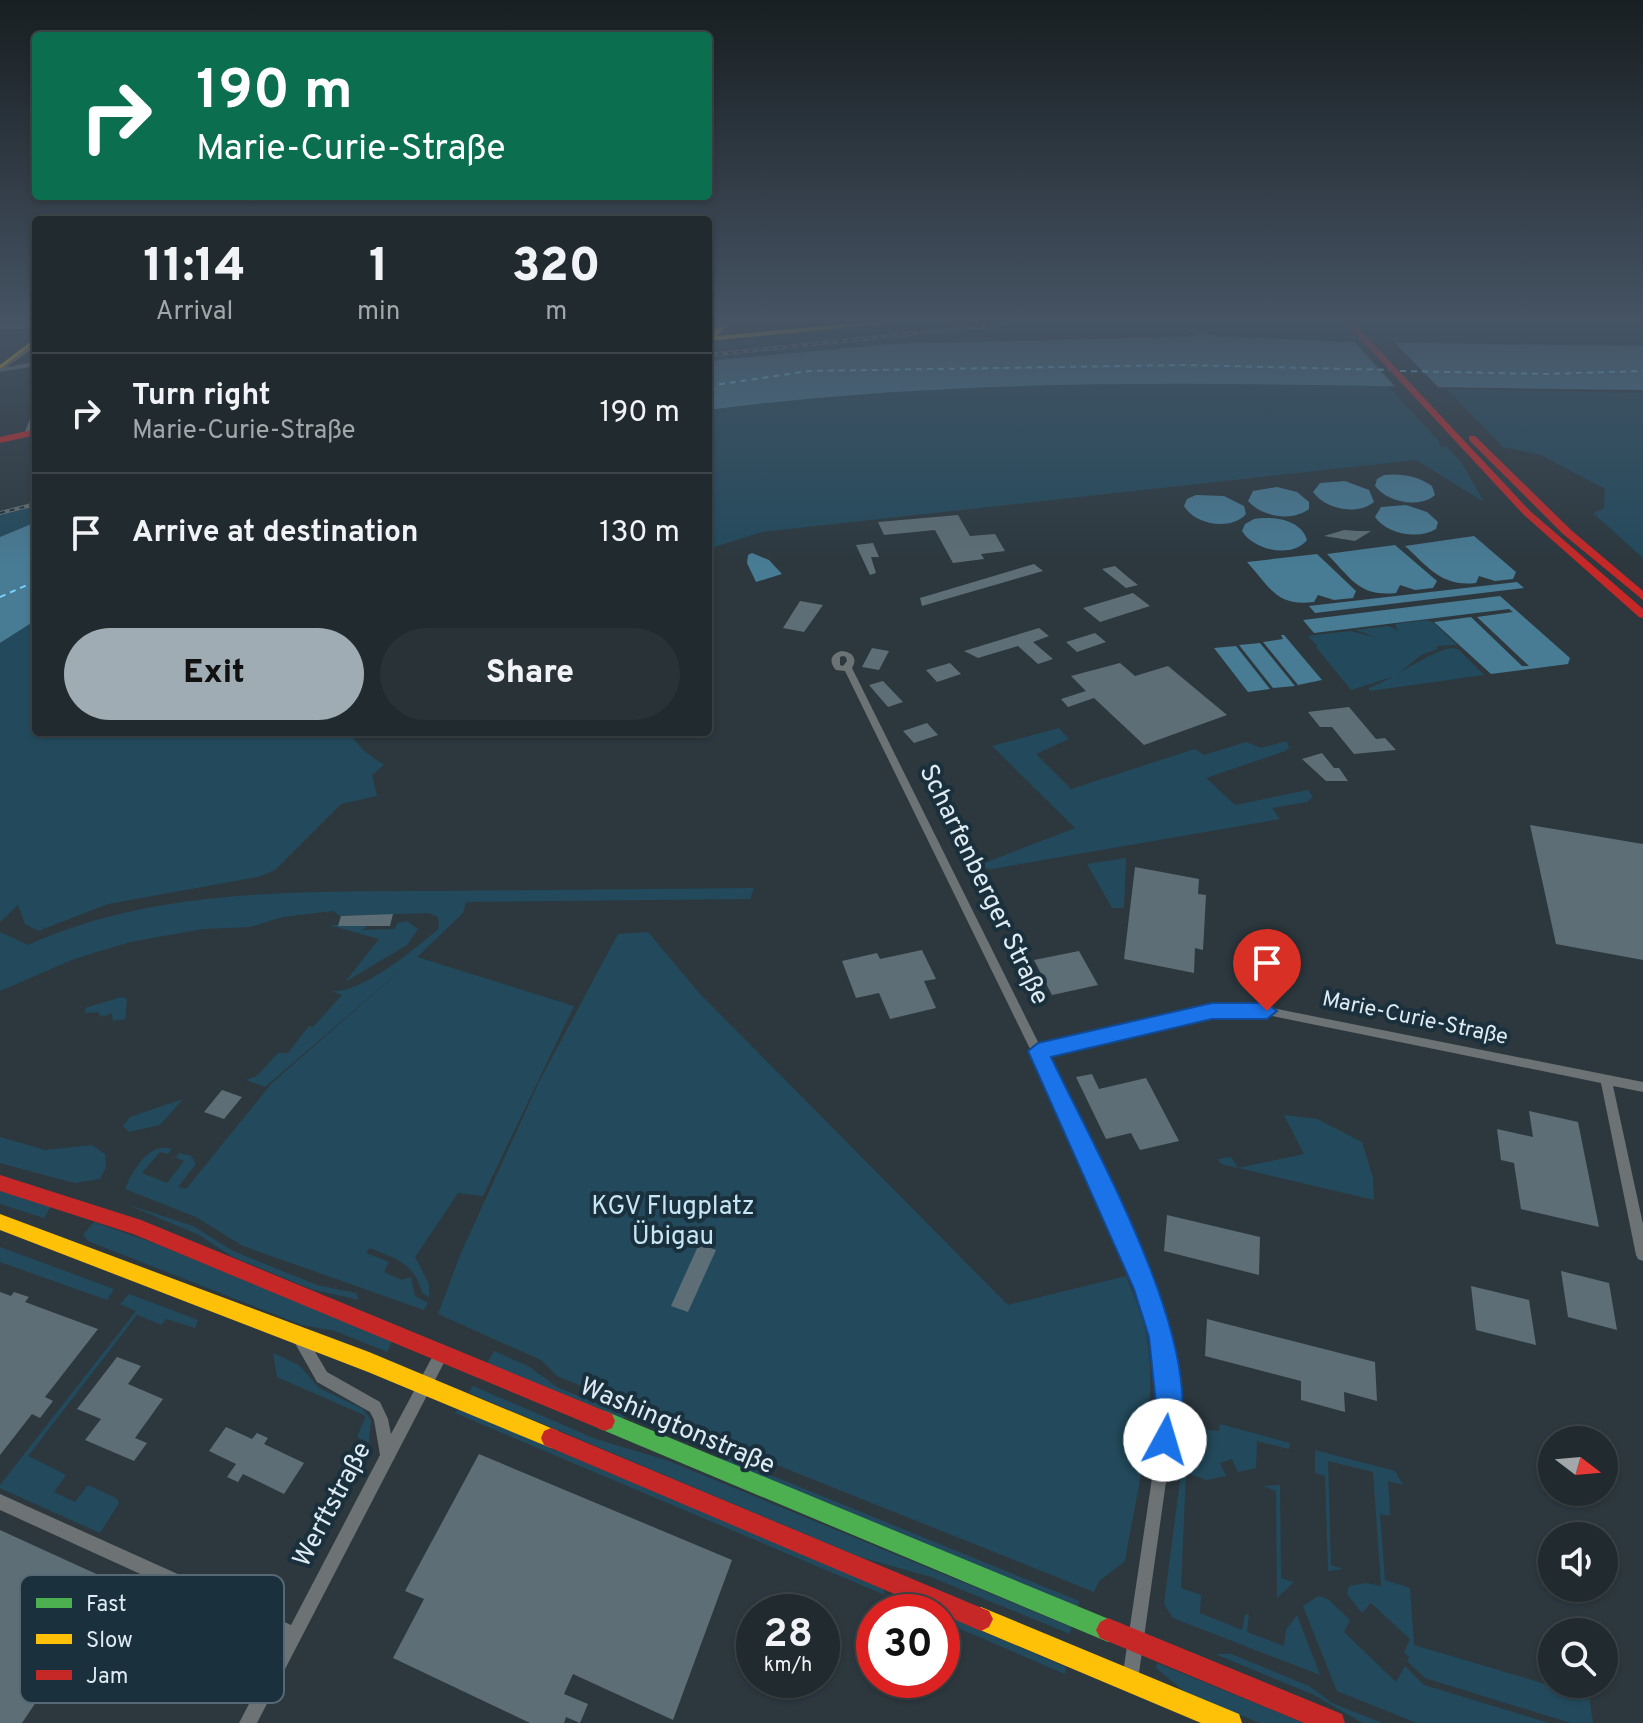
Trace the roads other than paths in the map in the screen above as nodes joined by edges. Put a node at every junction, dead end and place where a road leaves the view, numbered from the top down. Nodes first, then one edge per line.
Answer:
1 (1423, 402) edge
2 (1438, 402) edge
3 (32, 433) edge
4 (0, 440) edge
5 (1643, 597) edge
6 (1643, 615) edge
7 (847, 666) dead end
8 (1038, 1051) junction
9 (1606, 1080) junction
10 (1643, 1087) edge
11 (0, 1183) edge
12 (0, 1222) edge
13 (1643, 1255) edge
14 (298, 1337) junction
15 (442, 1353) junction
16 (425, 1386) junction
17 (388, 1456) junction
18 (0, 1502) edge
19 (161, 1575) edge
20 (284, 1630) edge
21 (294, 1635) junction
22 (1135, 1642) junction
23 (284, 1654) edge
24 (1130, 1680) junction
25 (258, 1703) edge
26 (248, 1723) edge
27 (1230, 1723) edge
28 (1333, 1723) edge

1 - 6 main road
2 - 5 main road
3 - 4 main road
7 - 8 street, Scharfenberger Straße
8 - 9 street, Marie-Curie-Straße
8 - 22 street, Scharfenberger Straße
9 - 10 street, Marie-Curie-Straße
9 - 13 street
11 - 15 main road, Washingtonstraße
12 - 14 main road
14 - 16 main road
14 - 17 street
15 - 16 street, Werftstraße
15 - 22 main road, Washingtonstraße
16 - 17 street, Werftstraße
16 - 24 main road
17 - 21 street, Werftstraße
18 - 19 street
20 - 21 street
21 - 23 street, Werftstraße
22 - 24 street, Scharfenberger Straße
22 - 28 main road, Washingtonstraße
24 - 27 main road
25 - 26 street, Werftstraße

